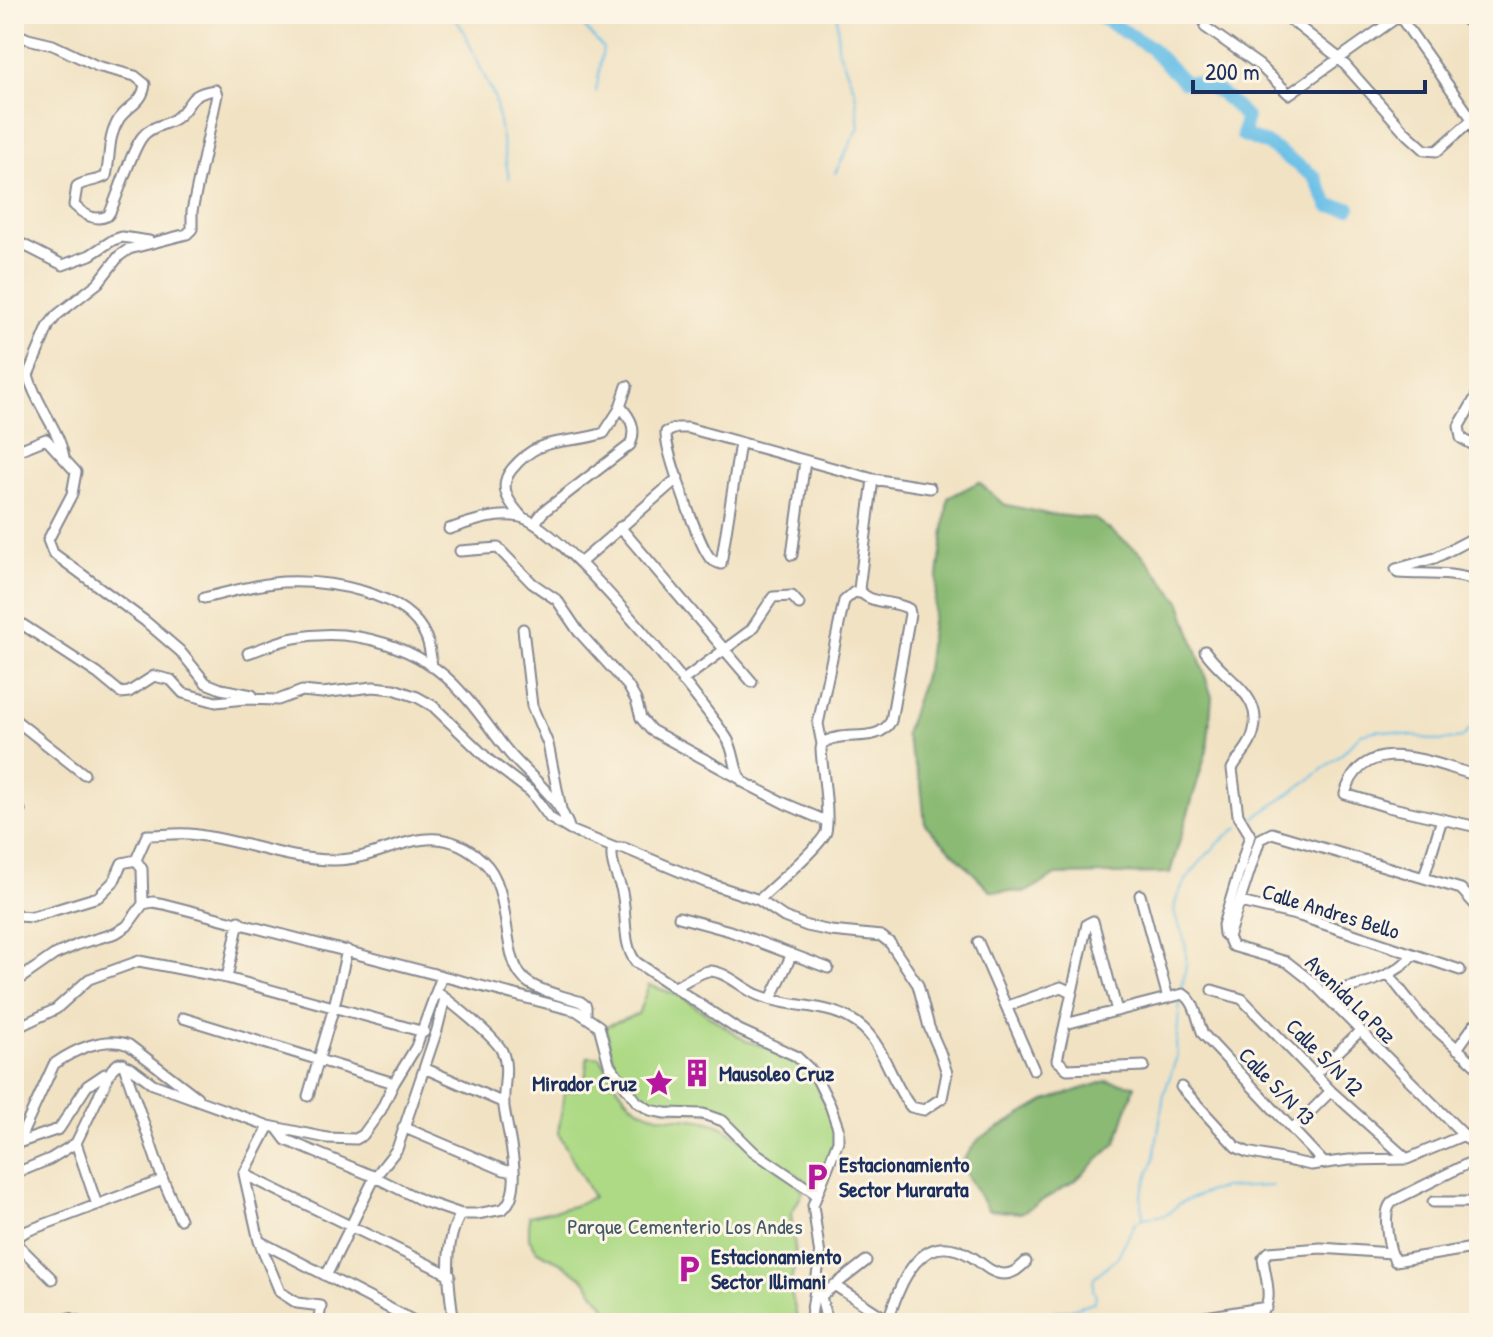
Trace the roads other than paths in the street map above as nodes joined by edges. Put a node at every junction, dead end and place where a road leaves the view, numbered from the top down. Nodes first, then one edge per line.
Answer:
1 (1283, 14) edge
2 (1301, 14) edge
3 (1457, 14) edge
4 (1398, 15) edge
5 (1205, 27) dead end
6 (1300, 28) junction
7 (1479, 29) edge
8 (14, 33) edge
9 (1339, 58) junction
10 (1476, 117) edge
11 (1479, 148) edge
12 (14, 240) edge
13 (157, 241) junction
14 (14, 371) edge
15 (28, 375) junction
16 (627, 386) dead end
17 (1479, 392) edge
18 (620, 406) junction
19 (740, 443) junction
20 (1479, 448) edge
21 (14, 452) edge
22 (64, 457) junction
23 (805, 461) junction
24 (678, 478) junction
25 (873, 479) junction
26 (930, 488) dead end
27 (523, 518) junction
28 (535, 523) junction
29 (620, 527) junction
30 (449, 529) dead end
31 (1479, 535) edge
32 (460, 551) dead end
33 (792, 555) dead end
34 (580, 563) junction
35 (1479, 582) edge
36 (860, 593) junction
37 (204, 598) dead end
38 (799, 604) dead end
39 (14, 619) edge
40 (523, 629) dead end
41 (724, 649) junction
42 (1205, 651) dead end
43 (248, 653) dead end
44 (432, 667) junction
45 (682, 681) junction
46 (752, 682) dead end
47 (267, 700) junction
48 (14, 719) edge
49 (822, 744) junction
50 (84, 774) dead end
51 (1479, 776) edge
52 (739, 778) junction
53 (14, 796) edge
54 (562, 812) junction
55 (1442, 819) junction
56 (826, 821) junction
57 (1473, 826) dead end
58 (570, 830) junction
59 (615, 848) junction
60 (136, 860) junction
61 (14, 863) edge
62 (1424, 877) junction
63 (1140, 895) dead end
64 (759, 900) junction
65 (1240, 902) junction
66 (143, 904) junction
67 (1479, 909) edge
68 (14, 912) edge
69 (679, 917) dead end
70 (239, 921) junction
71 (1228, 937) junction
72 (978, 942) dead end
73 (347, 950) junction
74 (792, 954) junction
75 (1412, 955) junction
76 (828, 968) dead end
77 (1460, 970) dead end
78 (1388, 974) junction
79 (442, 976) junction
80 (227, 978) junction
81 (14, 983) edge
82 (675, 987) junction
83 (1212, 990) dead end
84 (1071, 992) junction
85 (1324, 994) junction
86 (441, 995) junction
87 (1168, 998) junction
88 (771, 999) junction
89 (1008, 1006) junction
90 (334, 1007) junction
91 (1117, 1011) junction
92 (586, 1015) junction
93 (183, 1018) dead end
94 (1065, 1024) junction
95 (1474, 1025) dead end
96 (14, 1029) edge
97 (1360, 1031) junction
98 (424, 1032) junction
99 (1457, 1049) junction
100 (320, 1059) junction
101 (123, 1063) junction
102 (1144, 1066) dead end
103 (424, 1068) junction
104 (1479, 1068) edge
105 (1034, 1070) dead end
106 (110, 1074) junction
107 (1315, 1074) junction
108 (394, 1083) junction
109 (1181, 1087) dead end
110 (1331, 1091) junction
111 (308, 1096) dead end
112 (504, 1103) junction
113 (207, 1104) junction
114 (273, 1127) junction
115 (403, 1127) junction
116 (1294, 1128) junction
117 (1464, 1135) junction
118 (76, 1143) junction
119 (14, 1144) edge
120 (1477, 1146) edge
121 (1407, 1159) junction
122 (1477, 1161) edge
123 (1324, 1163) junction
124 (514, 1172) junction
125 (14, 1174) edge
126 (244, 1174) junction
127 (375, 1177) junction
128 (163, 1180) junction
129 (816, 1194) junction
130 (1433, 1202) dead end
131 (1479, 1202) edge
132 (97, 1205) junction
133 (461, 1214) junction
134 (180, 1219) dead end
135 (350, 1227) junction
136 (259, 1241) junction
137 (1479, 1247) edge
138 (1393, 1257) junction
139 (866, 1261) dead end
140 (1026, 1262) dead end
141 (450, 1275) junction
142 (326, 1276) junction
143 (52, 1279) dead end
144 (834, 1285) junction
145 (817, 1295) junction
146 (1267, 1307) junction
147 (888, 1322) edge
148 (52, 1323) edge
149 (87, 1323) edge
150 (318, 1323) edge
151 (418, 1323) edge
152 (454, 1323) edge
153 (810, 1323) edge
154 (827, 1323) edge
155 (1187, 1323) edge
156 (1254, 1323) edge

1 - 6 street
2 - 6 street
3 - 7 street
4 - 9 street
4 - 10 street
5 - 9 street
6 - 9 street
8 - 13 street
9 - 10 street
10 - 11 street
12 - 13 street
13 - 15 street
14 - 15 street
15 - 22 street
16 - 18 street
17 - 20 street
18 - 27 street
18 - 28 street
19 - 23 street
19 - 24 street
19 - 24 street
21 - 22 street
22 - 47 street
23 - 25 street
23 - 33 street
24 - 29 street
25 - 26 street
25 - 36 street
27 - 28 street
27 - 30 street
28 - 34 street
29 - 34 street
29 - 41 street
31 - 35 street
32 - 52 street
34 - 45 street
36 - 49 street
36 - 49 street
37 - 44 street
38 - 41 street
39 - 47 street
40 - 54 street
41 - 45 street
41 - 46 street
42 - 71 street
43 - 44 street
44 - 54 street
45 - 52 street
47 - 58 street
48 - 50 street
49 - 56 street
51 - 55 street
52 - 56 street
53 - 61 street
54 - 58 street
55 - 57 street
55 - 62 street
56 - 64 street
58 - 59 street
59 - 64 street
59 - 82 street
60 - 66 street
60 - 68 street
60 - 92 street
62 - 65 street
62 - 67 street
63 - 87 street
64 - 88 street
65 - 71 street
65 - 75 street, Calle Andres Bello
66 - 70 street
66 - 81 street
69 - 74 street
70 - 73 street
70 - 80 street
71 - 85 street, Avenida La Paz
72 - 89 street
73 - 79 street
73 - 90 street
74 - 76 street
74 - 88 street
75 - 77 street, Calle Andres Bello
75 - 78 street
78 - 85 street
78 - 99 street
79 - 86 street
79 - 92 street
80 - 90 street
80 - 96 street
82 - 88 street
82 - 129 street
83 - 107 street, Calle S/N 12
84 - 89 street
84 - 91 street
84 - 94 street
85 - 97 street, Avenida La Paz
86 - 98 street
86 - 103 street
86 - 112 street
87 - 91 street
87 - 116 street, Calle S/N 13
89 - 105 street
90 - 98 street
90 - 100 street
91 - 94 street
92 - 129 street
93 - 100 street
94 - 102 street
95 - 99 street
97 - 107 street
97 - 117 street, Avenida La Paz
98 - 108 street
99 - 104 street
100 - 108 street
100 - 111 street
101 - 106 street
101 - 113 street
101 - 128 street
103 - 112 street
103 - 115 street
106 - 118 street
106 - 119 street
107 - 110 street, Calle S/N 12
108 - 114 street
109 - 123 street
110 - 116 street
110 - 121 street, Calle S/N 12
112 - 124 street
113 - 114 street
113 - 119 street
114 - 126 street
114 - 127 street
115 - 124 street
115 - 127 street
116 - 123 street, Calle S/N 13
117 - 120 street, Avenida La Paz
117 - 121 street
118 - 125 street
118 - 132 street
120 - 122 street
121 - 123 street
122 - 138 street
124 - 133 street
126 - 135 street
126 - 136 street
127 - 133 street
127 - 135 street
128 - 132 street
128 - 134 street
129 - 145 street
130 - 131 street
132 - 143 street
133 - 141 street
135 - 141 street
135 - 142 street
136 - 142 street
136 - 150 street
137 - 138 street
138 - 146 street
139 - 144 street
140 - 147 street
141 - 152 street
142 - 151 street
144 - 145 street
144 - 147 street
145 - 153 street
145 - 154 street
146 - 155 street
146 - 156 street
148 - 149 street

